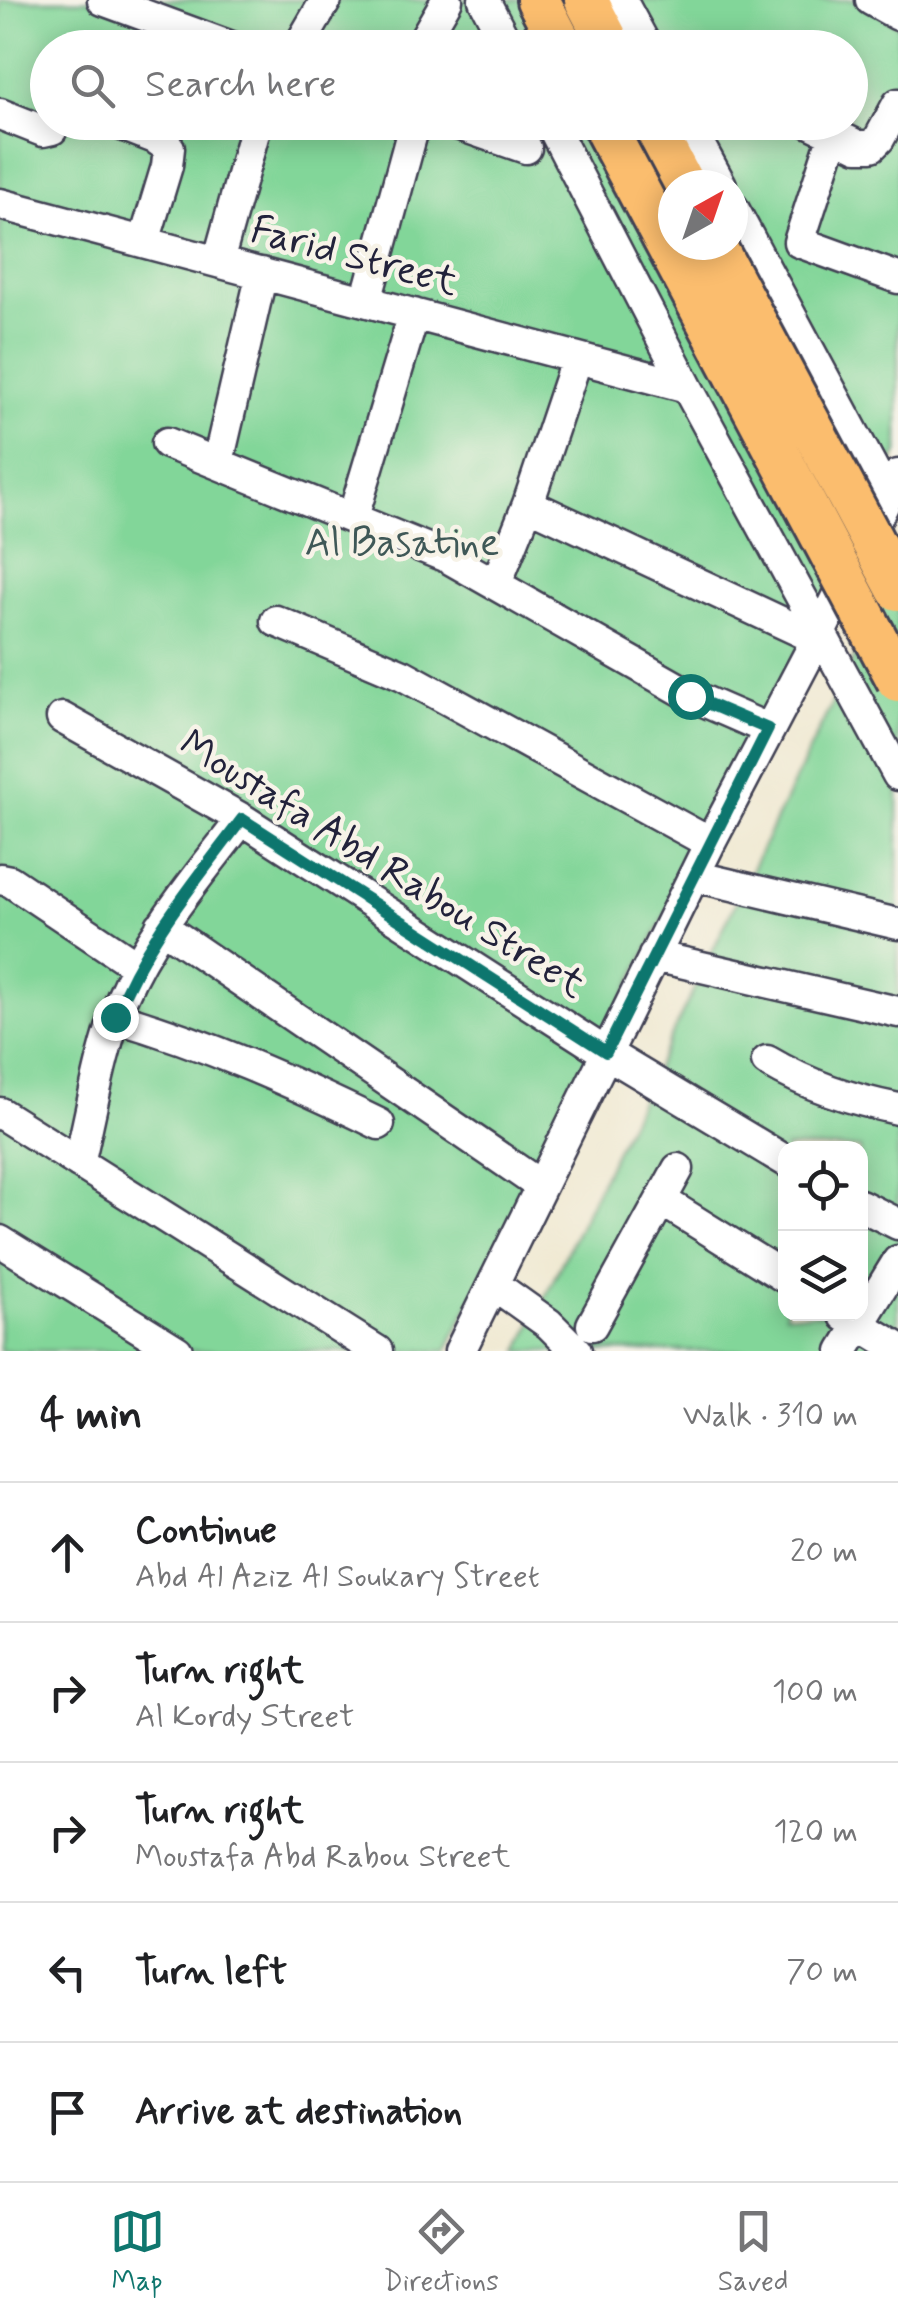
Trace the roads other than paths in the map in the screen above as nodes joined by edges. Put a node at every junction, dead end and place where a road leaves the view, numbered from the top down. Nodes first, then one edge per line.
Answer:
1 (104, 0) edge
2 (326, 0) edge
3 (447, 0) edge
4 (484, 0) edge
5 (538, 0) edge
6 (586, 0) edge
7 (621, 0) edge
8 (172, 12) edge
9 (203, 30) edge
10 (308, 30) edge
11 (430, 30) edge
12 (500, 30) edge
13 (554, 30) edge
14 (602, 30) edge
15 (637, 30) edge
16 (898, 104) edge
17 (0, 114) edge
18 (30, 126) edge
19 (158, 140) edge
20 (252, 140) edge
21 (410, 140) edge
22 (503, 140) edge
23 (559, 140) edge
24 (582, 140) edge
25 (601, 140) edge
26 (612, 140) edge
27 (659, 140) edge
28 (696, 140) edge
29 (819, 140) edge
30 (846, 140) edge
31 (526, 148) dead end
32 (570, 160) junction
33 (675, 170) edge
34 (712, 170) edge
35 (0, 204) edge
36 (748, 234) edge
37 (144, 242) junction
38 (722, 260) edge
39 (218, 262) junction
40 (262, 274) junction
41 (898, 278) edge
42 (366, 302) junction
43 (414, 314) junction
44 (577, 358) junction
45 (687, 387) junction
46 (167, 443) dead end
47 (218, 462) junction
48 (893, 486) edge
49 (528, 504) junction
50 (352, 516) junction
51 (496, 584) junction
52 (898, 589) edge
53 (276, 621) dead end
54 (818, 636) junction
55 (898, 680) edge
56 (62, 718) dead end
57 (768, 729) junction
58 (898, 775) edge
59 (242, 819) junction
60 (710, 843) junction
61 (694, 876) junction
62 (0, 879) edge
63 (898, 924) edge
64 (162, 926) junction
65 (654, 956) junction
66 (137, 966) junction
67 (898, 1012) edge
68 (115, 1017) junction
69 (606, 1052) junction
70 (767, 1061) dead end
71 (898, 1108) edge
72 (0, 1113) edge
73 (379, 1124) dead end
74 (778, 1157) edge
75 (79, 1163) junction
76 (678, 1169) dead end
77 (540, 1186) junction
78 (661, 1200) junction
79 (868, 1209) edge
80 (898, 1224) edge
81 (0, 1242) edge
82 (898, 1261) edge
83 (778, 1273) edge
84 (492, 1284) junction
85 (868, 1297) edge
86 (850, 1321) edge
87 (853, 1321) edge
88 (584, 1338) edge
89 (898, 1348) edge
90 (177, 1351) edge
91 (377, 1351) edge
92 (460, 1351) edge
93 (843, 1351) edge

1 - 8 street
2 - 10 street
3 - 11 street
4 - 12 street
5 - 13 highway
6 - 14 highway
7 - 15 street
8 - 9 street
16 - 30 street
17 - 18 street
19 - 37 street
20 - 39 street
21 - 42 street
22 - 31 street
23 - 32 street
24 - 32 street
25 - 32 street
26 - 55 highway, bridge
27 - 33 highway
28 - 34 street
29 - 41 street
32 - 45 street
35 - 37 street, Farid Street
36 - 48 street
37 - 39 street, Farid Street
38 - 52 highway, bridge
39 - 40 street, Farid Street
40 - 42 street, Farid Street
40 - 47 street
42 - 43 street, Farid Street
43 - 44 street, Farid Street
43 - 50 street
44 - 45 street, Farid Street
44 - 49 street
45 - 54 street
46 - 47 street
47 - 50 street
48 - 54 street
49 - 51 street
49 - 54 street
50 - 51 street
51 - 57 street
53 - 60 street
54 - 57 street
54 - 58 street
56 - 59 street, Moustafa Abd Rabou Street
57 - 60 street
59 - 64 street
59 - 69 street, Moustafa Abd Rabou Street
60 - 61 street
61 - 63 street
61 - 65 street
62 - 66 street
64 - 66 street
64 - 77 street
65 - 67 street
65 - 69 street
66 - 68 street
68 - 73 street
68 - 75 street
69 - 74 street, Moustafa Abd Rabou Street
69 - 77 street
70 - 71 street
72 - 75 street
75 - 91 street
76 - 78 street
77 - 84 street
78 - 83 street
78 - 88 street
79 - 80 street
81 - 90 street
82 - 85 street
84 - 88 street
84 - 92 street
86 - 93 street
87 - 89 street

